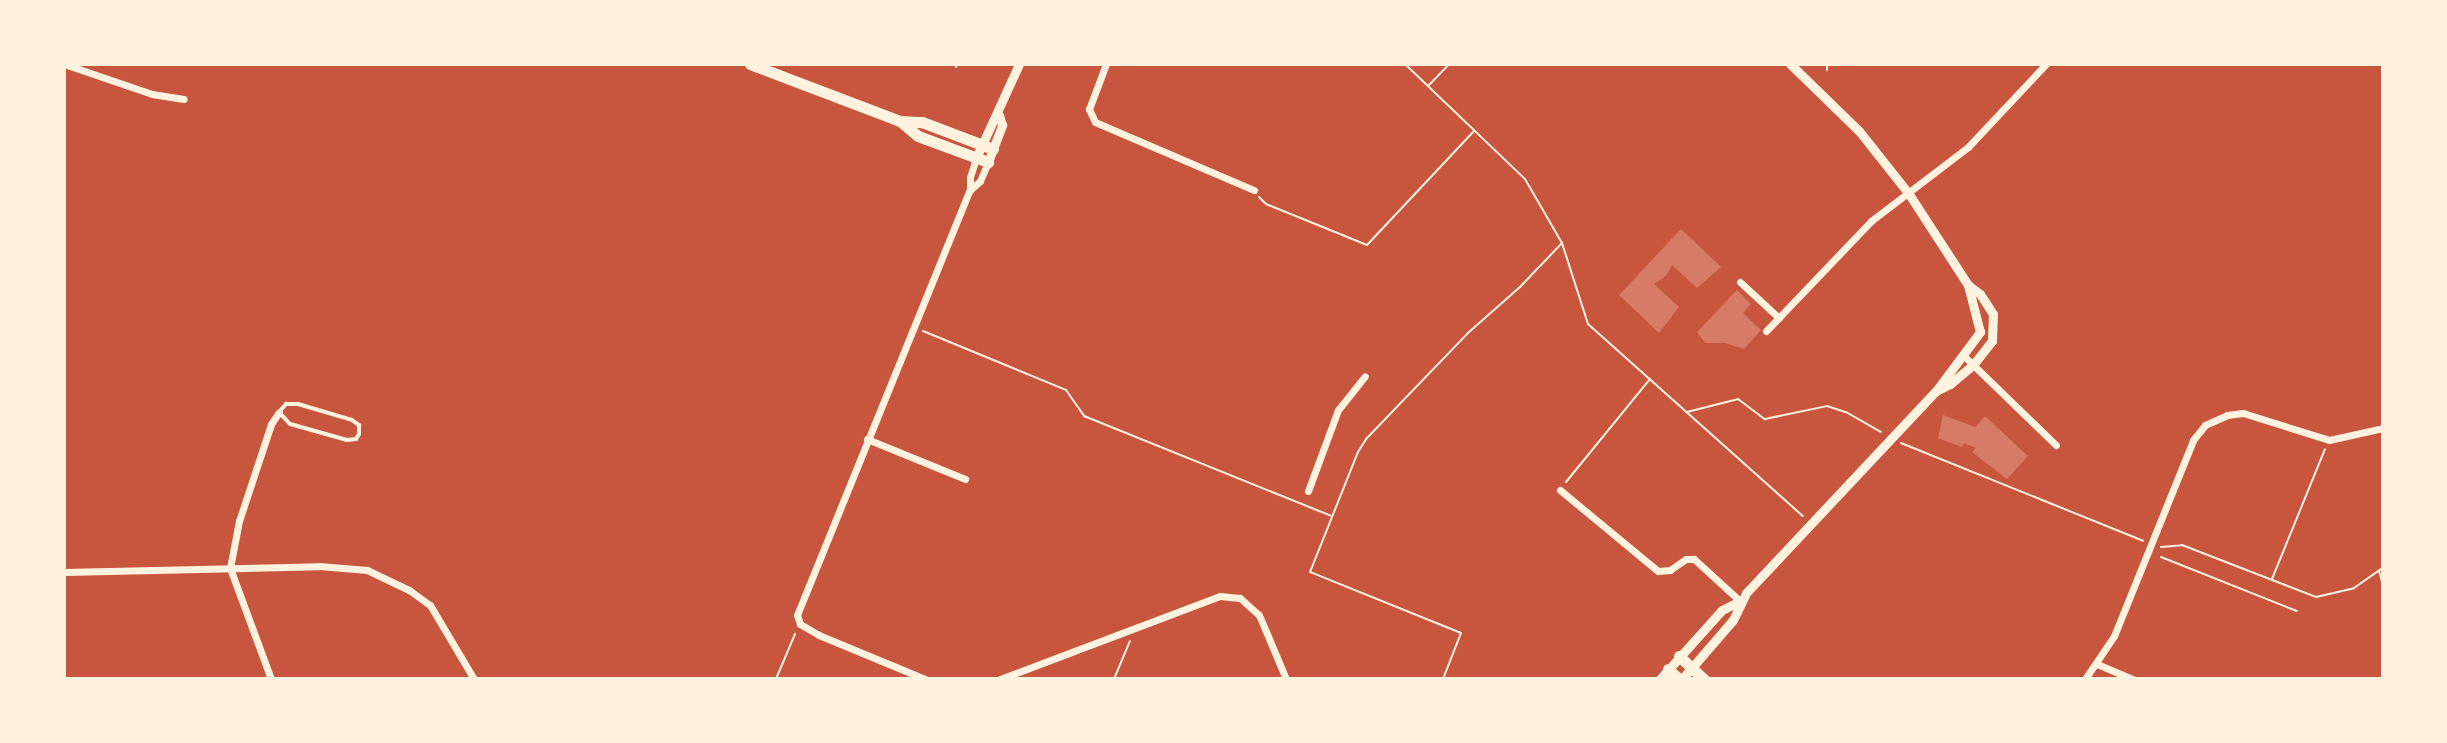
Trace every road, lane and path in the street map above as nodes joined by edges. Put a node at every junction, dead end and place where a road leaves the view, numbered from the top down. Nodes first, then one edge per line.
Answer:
1 (64, 64) edge
2 (750, 64) edge
3 (1019, 64) edge
4 (1106, 64) edge
5 (1405, 64) edge
6 (1449, 64) edge
7 (1790, 64) edge
8 (1827, 64) edge
9 (2046, 64) edge
10 (1827, 70) dead end
11 (1429, 86) junction
12 (184, 99) dead end
13 (900, 121) junction
14 (1475, 130) junction
15 (987, 147) junction
16 (982, 160) junction
17 (1254, 190) joint
18 (1909, 194) junction
19 (1562, 243) junction
20 (1740, 282) dead end
21 (1968, 285) junction
22 (1779, 318) junction
23 (922, 330) dead end
24 (1766, 331) dead end
25 (1964, 356) junction
26 (1973, 365) junction
27 (1365, 376) dead end
28 (1650, 379) junction
29 (1936, 391) junction
30 (279, 412) junction
31 (1687, 412) junction
32 (2383, 428) edge
33 (1885, 434) dead end
34 (867, 439) junction
35 (1892, 439) dead end
36 (2056, 445) dead end
37 (2329, 449) dead end
38 (965, 479) dead end
39 (1560, 490) joint
40 (1308, 491) dead end
41 (1333, 516) junction
42 (1810, 523) junction
43 (2136, 538) dead end
44 (2164, 548) dead end
45 (2161, 557) dead end
46 (230, 568) junction
47 (2381, 568) edge
48 (64, 572) edge
49 (2272, 580) junction
50 (2383, 585) edge
51 (1740, 601) junction
52 (2297, 611) dead end
53 (797, 621) junction
54 (1133, 637) dead end
55 (1679, 656) junction
56 (2097, 664) junction
57 (1692, 668) junction
58 (1668, 669) junction
59 (271, 679) edge
60 (474, 679) edge
61 (776, 679) edge
62 (925, 679) edge
63 (1000, 679) edge
64 (1114, 679) edge
65 (1286, 679) edge
66 (1443, 679) edge
67 (1660, 679) edge
68 (1681, 679) edge
69 (1704, 679) edge
70 (2085, 679) edge
71 (2133, 679) edge

1 - 12 street
2 - 13 main road
3 - 15 street
4 - 17 street
5 - 11 path
6 - 11 path
7 - 18 street
8 - 10 path
9 - 18 street
11 - 14 path
13 - 15 main road
13 - 16 main road
14 - 17 path
14 - 19 path
15 - 16 street
16 - 34 street
18 - 21 street
18 - 22 street
19 - 28 path
19 - 41 path
20 - 22 street
21 - 25 street
21 - 26 street
22 - 24 street
23 - 41 path
25 - 26 street
25 - 29 street
26 - 29 street
26 - 36 street
27 - 40 street
28 - 31 path
28 - 39 path
29 - 42 street
30 - 30 lane
30 - 46 street
31 - 33 path
31 - 42 path
32 - 56 street
34 - 38 street
34 - 53 street
35 - 43 path
37 - 49 path
39 - 51 street
41 - 66 path
42 - 51 street
44 - 49 path
45 - 52 path
46 - 48 street
46 - 59 street
46 - 60 street
47 - 49 path
47 - 50 path
51 - 55 street
51 - 57 street
53 - 61 path
53 - 62 street
54 - 64 path
55 - 57 main road
55 - 58 street
56 - 70 street
56 - 71 street
57 - 68 street
57 - 69 main road
58 - 67 street
58 - 68 main road
63 - 65 street

